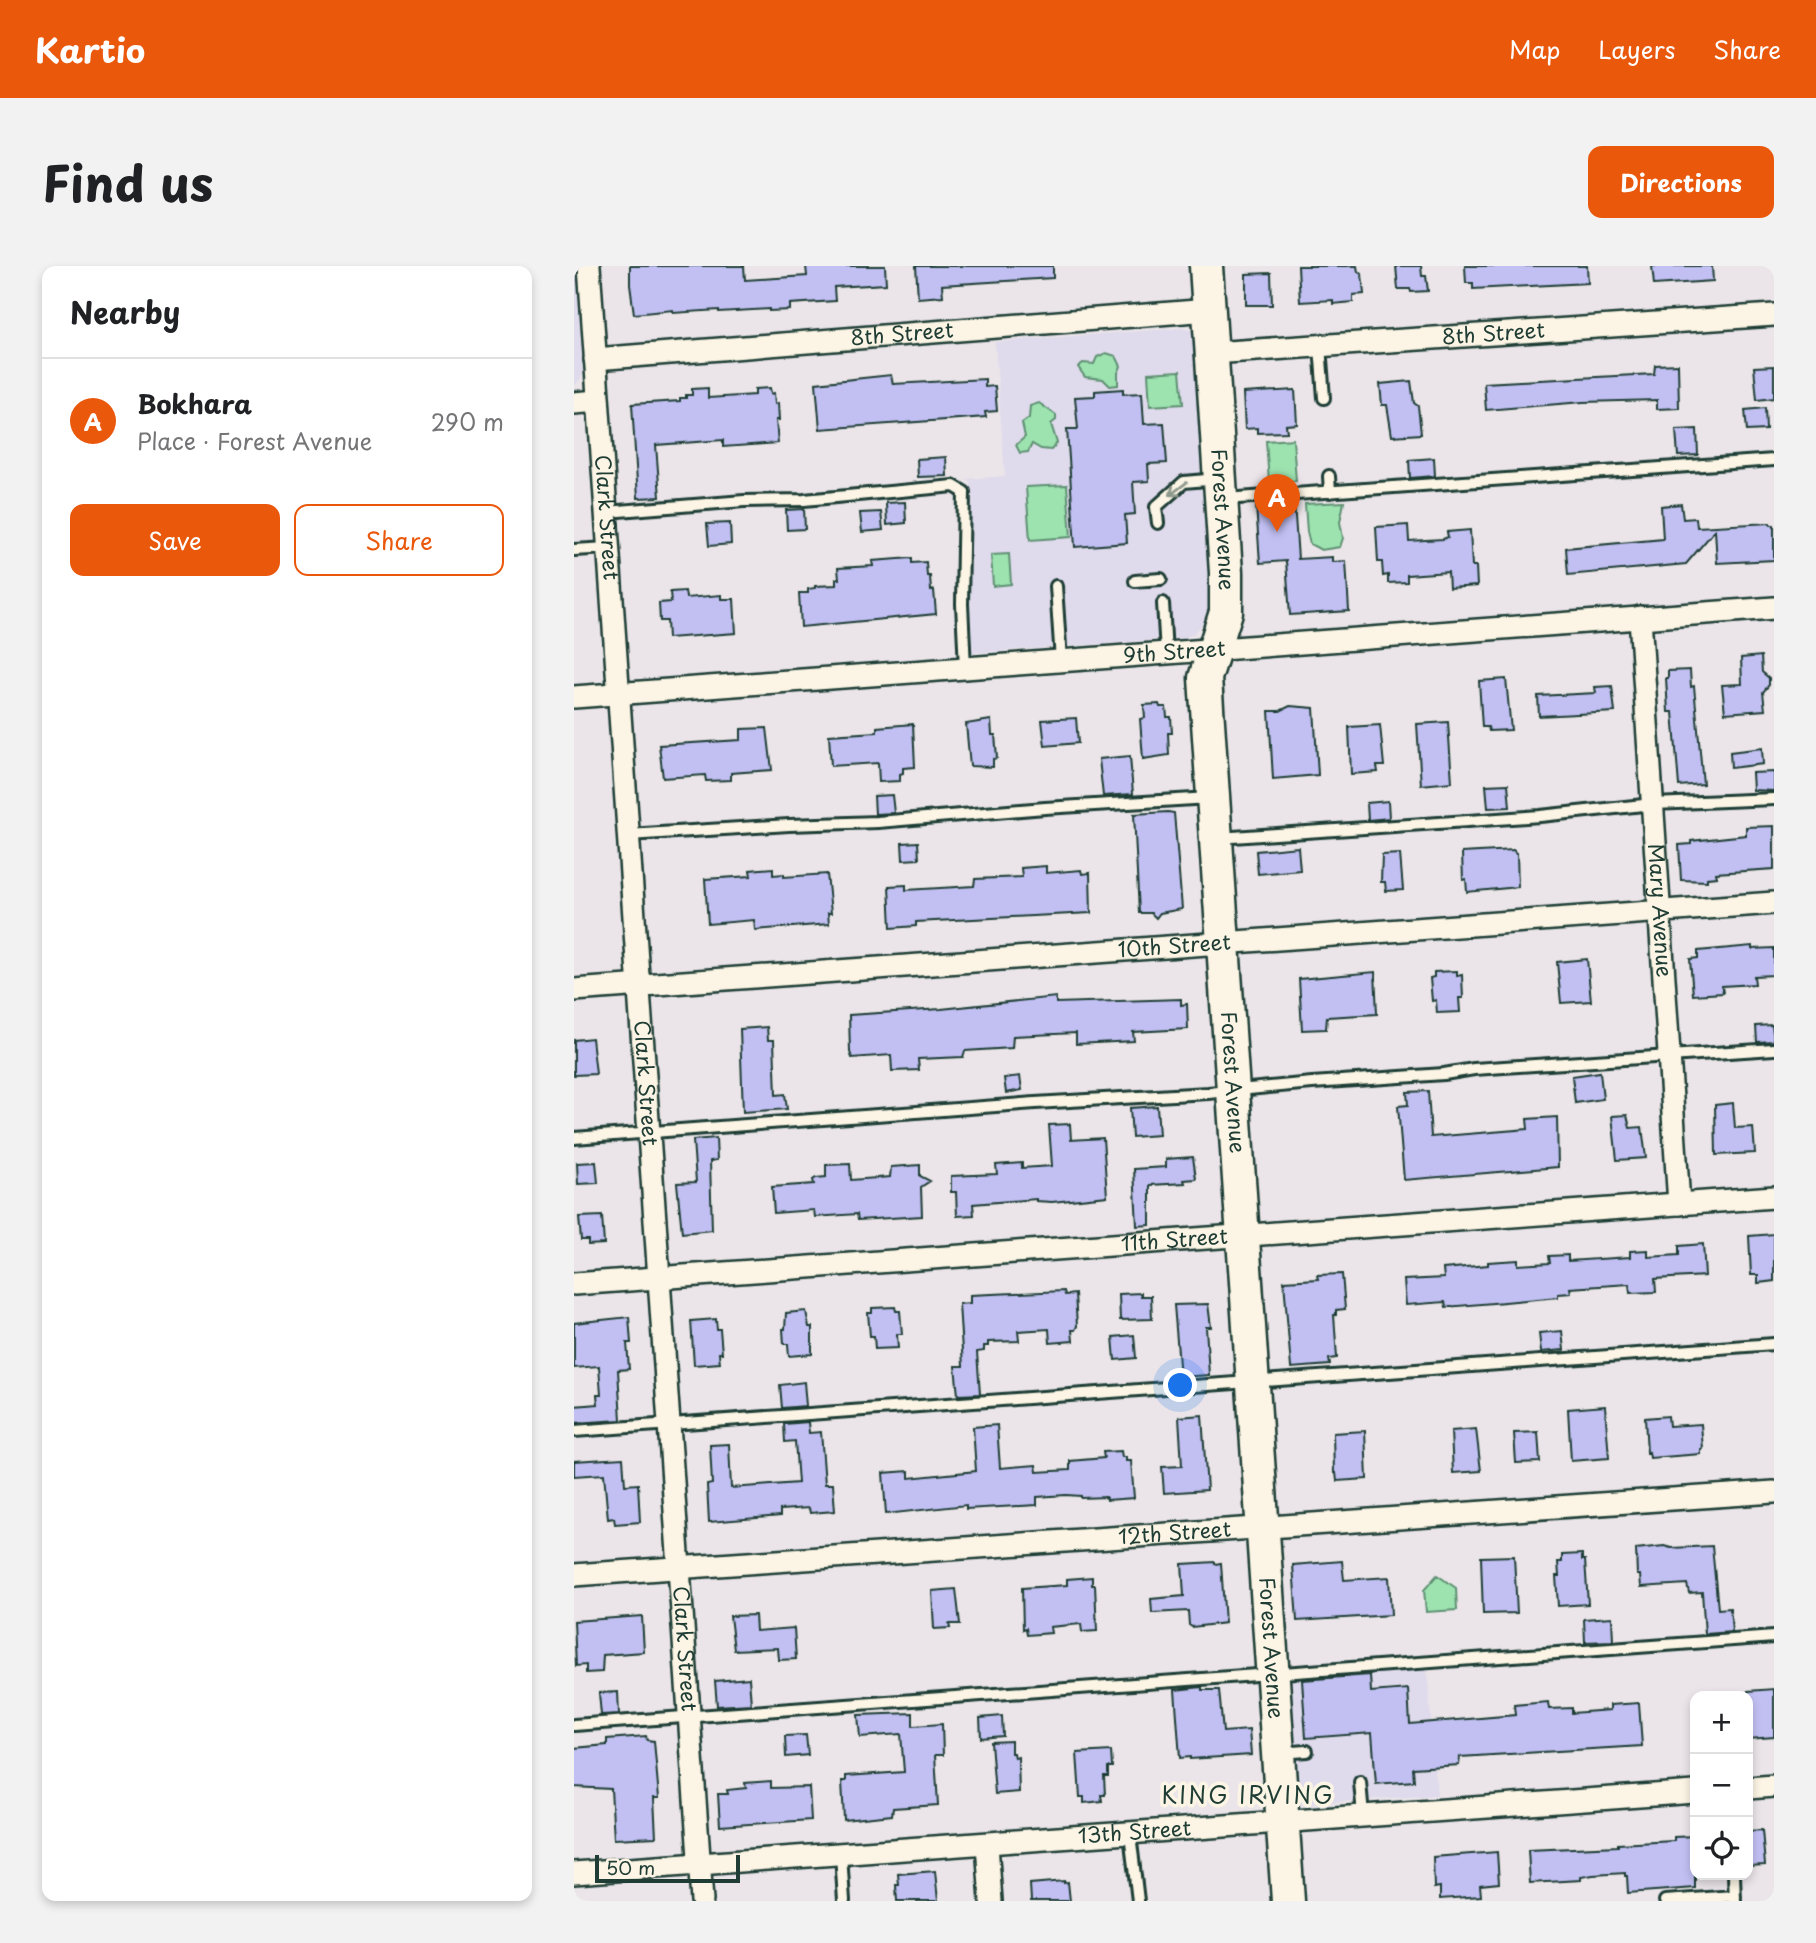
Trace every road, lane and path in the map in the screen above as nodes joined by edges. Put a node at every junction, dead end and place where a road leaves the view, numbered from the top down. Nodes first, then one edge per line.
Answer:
1 (589, 266) edge
2 (1206, 266) edge
3 (1209, 310) junction
4 (1774, 315) edge
5 (1321, 346) junction
6 (1212, 353) junction
7 (595, 359) junction
8 (1324, 398) dead end
9 (598, 401) junction
10 (574, 403) edge
11 (1774, 460) edge
12 (1329, 476) dead end
13 (1221, 489) junction
14 (1330, 492) junction
15 (606, 512) junction
16 (1158, 523) dead end
17 (608, 548) junction
18 (574, 550) edge
19 (1161, 579) dead end
20 (1135, 581) dead end
21 (1056, 586) dead end
22 (1163, 603) dead end
23 (1774, 608) edge
24 (1640, 617) junction
25 (1215, 649) junction
26 (1166, 653) junction
27 (1061, 661) junction
28 (965, 668) junction
29 (618, 694) junction
30 (574, 697) edge
31 (1213, 798) junction
32 (1774, 799) edge
33 (1653, 804) junction
34 (628, 835) junction
35 (1216, 838) junction
36 (1774, 903) edge
37 (1660, 911) junction
38 (1223, 943) junction
39 (640, 985) junction
40 (574, 990) edge
41 (1774, 1049) edge
42 (1670, 1056) junction
43 (1233, 1089) junction
44 (649, 1132) junction
45 (574, 1138) edge
46 (1774, 1197) edge
47 (1679, 1205) junction
48 (1242, 1236) junction
49 (659, 1279) junction
50 (574, 1284) edge
51 (1774, 1344) edge
52 (1252, 1383) junction
53 (669, 1423) junction
54 (574, 1432) edge
55 (1774, 1492) edge
56 (1262, 1528) junction
57 (678, 1569) junction
58 (574, 1575) edge
59 (1774, 1637) edge
60 (1272, 1674) junction
61 (689, 1717) junction
62 (574, 1725) edge
63 (1360, 1782) dead end
64 (1774, 1786) edge
65 (1753, 1788) edge
66 (1690, 1792) edge
67 (1363, 1815) junction
68 (1282, 1821) junction
69 (1130, 1833) junction
70 (987, 1844) junction
71 (841, 1854) junction
72 (699, 1864) junction
73 (574, 1873) edge
74 (1734, 1880) edge
75 (1735, 1898) edge
76 (702, 1901) edge
77 (844, 1901) edge
78 (991, 1901) edge
79 (1138, 1901) edge
80 (1288, 1901) edge
81 (1665, 1901) edge

1 - 7 street, Clark Street
2 - 3 street, Forest Avenue
3 - 6 street, Forest Avenue
3 - 7 street, 8th Street
4 - 5 street, 8th Street
5 - 6 street, 8th Street
5 - 8 lane
6 - 13 street, Forest Avenue
7 - 9 street, Clark Street
9 - 10 street
9 - 15 street, Clark Street
11 - 14 lane
12 - 14 lane
13 - 14 lane
13 -> 16 lane
13 - 25 street, Forest Avenue
15 - 17 street, Clark Street
15 - 28 lane
17 - 18 lane
17 - 29 street, Clark Street
19 - 20 lane
21 - 27 lane
22 - 26 lane
23 - 24 street, 9th Street
24 - 25 street, 9th Street
24 - 33 street, Mary Avenue
25 - 26 street, 9th Street
25 - 31 street, Forest Avenue
26 - 27 street, 9th Street
27 - 28 street, 9th Street
28 - 29 street, 9th Street
29 - 30 street, 9th Street
29 - 34 street, Clark Street
31 - 34 lane
31 - 35 street, Forest Avenue
32 - 33 lane
33 - 35 lane
33 - 37 street, Mary Avenue
34 - 39 street, Clark Street
35 - 38 street, Forest Avenue
36 - 37 street, 10th Street
37 - 38 street, 10th Street
37 - 42 street, Mary Avenue
38 - 39 street, 10th Street
38 - 43 street, Forest Avenue
39 - 40 street, 10th Street
39 - 44 street, Clark Street
41 - 42 lane
42 - 43 lane
42 - 47 street, Mary Avenue
43 - 44 lane
43 - 48 street, Forest Avenue
44 - 45 lane
44 - 49 street, Clark Street
46 - 47 street, 11th Street
47 - 48 street, 11th Street
48 - 49 street, 11th Street
48 - 52 street, Forest Avenue
49 - 50 street, 11th Street
49 - 53 street, Clark Street
51 - 52 lane
52 - 53 lane
52 - 56 street, Forest Avenue
53 - 54 lane
53 - 57 street, Clark Street
55 - 56 street, 12th Street
56 - 57 street, 12th Street
56 - 60 street, Forest Avenue
57 - 58 street, 12th Street
57 - 61 street, Clark Street
59 - 60 lane
60 - 61 lane
60 - 68 street, Forest Avenue
61 - 62 lane
61 - 72 street, Clark Street
63 - 67 lane
64 - 65 street
66 - 67 street, 13th Street
67 - 68 street, 13th Street
68 - 69 street, 13th Street
68 - 80 street, Forest Avenue
69 - 70 street, 13th Street
69 - 79 lane
70 - 71 street, 13th Street
70 - 78 street
71 - 72 street, 13th Street
71 - 77 lane
72 - 73 street, 13th Street
72 - 76 street, Clark Street
74 - 75 lane
75 - 81 lane

